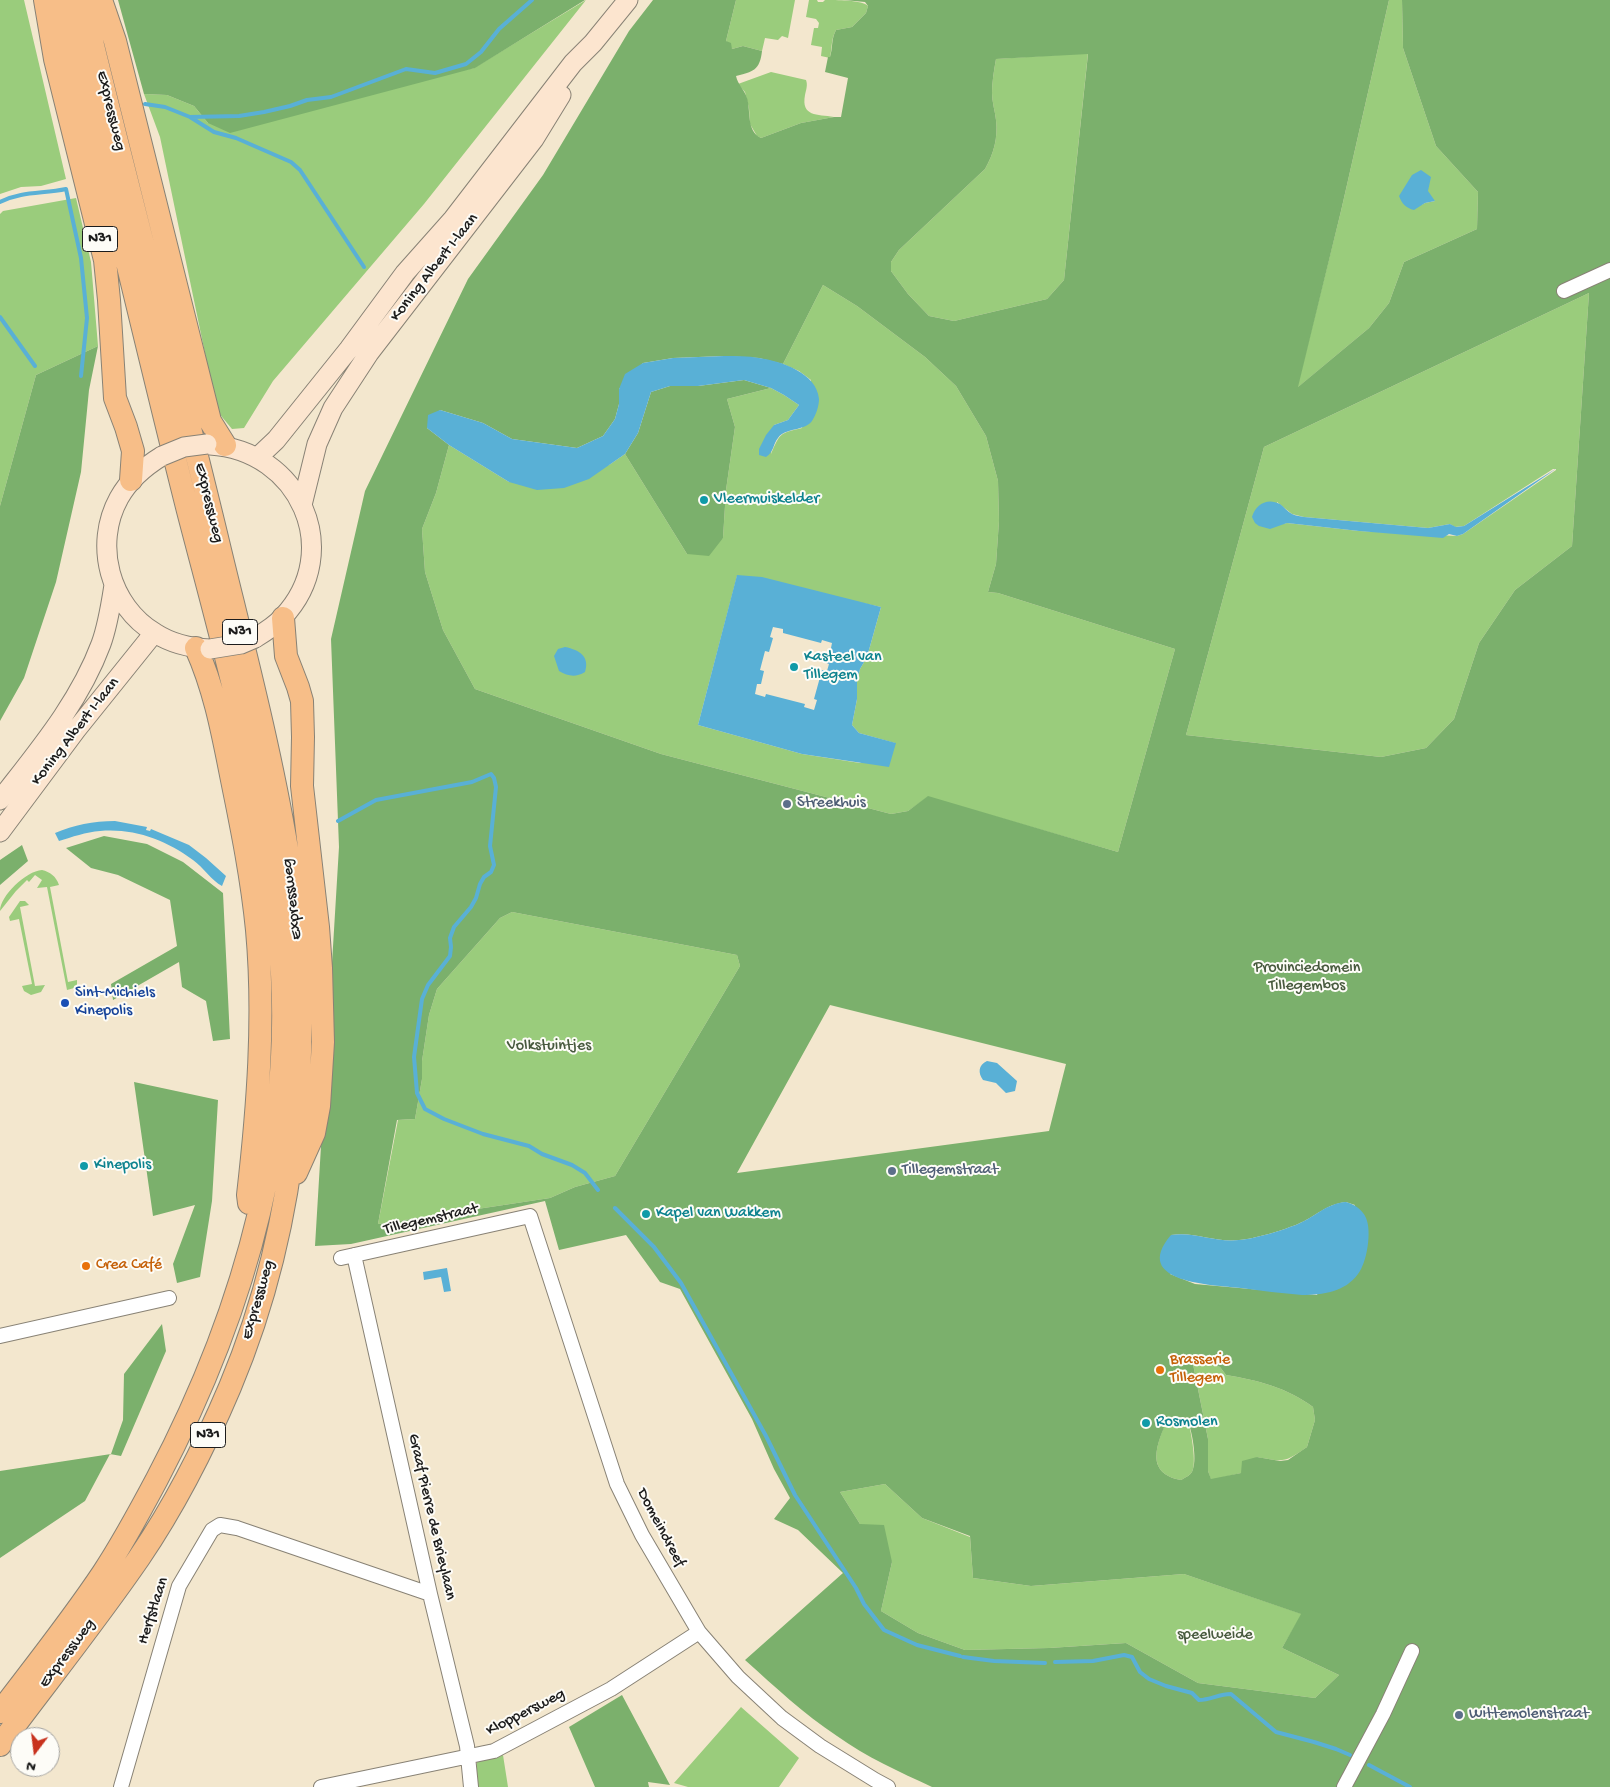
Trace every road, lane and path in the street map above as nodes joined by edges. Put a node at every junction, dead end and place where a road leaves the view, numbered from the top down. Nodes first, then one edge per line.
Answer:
1 (45, 0) edge
2 (62, 0) edge
3 (82, 0) edge
4 (102, 0) edge
5 (628, 0) edge
6 (593, 43) junction
7 (1610, 270) edge
8 (1564, 291) dead end
9 (216, 445) junction
10 (258, 457) junction
11 (131, 480) junction
12 (302, 505) junction
13 (114, 584) junction
14 (283, 618) junction
15 (154, 633) junction
16 (203, 648) junction
17 (0, 800) edge
18 (0, 832) edge
19 (287, 1191) junction
20 (530, 1216) joint
21 (252, 1239) junction
22 (348, 1257) joint
23 (169, 1298) dead end
24 (0, 1336) edge
25 (430, 1594) junction
26 (699, 1632) junction
27 (1412, 1651) dead end
28 (0, 1712) edge
29 (0, 1745) edge
30 (467, 1756) junction
31 (874, 1784) edge
32 (121, 1787) edge
33 (320, 1787) edge
34 (471, 1787) edge
35 (888, 1787) edge
36 (1344, 1787) edge

1 - 11 highway, N31
2 - 21 highway, Expressweg / N31
3 - 19 highway, Expressweg / N31
4 - 9 highway
5 - 6 main road, Koning Albert I-laan
6 - 10 main road, Koning Albert I-laan
6 - 12 main road, Koning Albert I-laan
7 - 8 street
9 - 10 main road, Koning Albert I-laan
9 - 11 main road, Koning Albert I-laan, bridge
10 - 12 main road, Koning Albert I-laan
11 - 13 main road, Koning Albert I-laan
12 - 14 main road, Koning Albert I-laan
13 - 15 main road, Koning Albert I-laan
13 - 17 main road, Koning Albert I-laan
14 - 16 main road, Koning Albert I-laan, bridge
14 - 19 highway, N31
15 - 16 main road, Koning Albert I-laan
15 - 18 main road, Koning Albert I-laan
16 - 21 highway, N31
19 - 29 highway, Expressweg / N31
20 - 22 street, Tillegemstraat
20 - 26 street, Domeindreef
21 - 28 highway, Expressweg / N31
22 - 25 street, Graaf Pierre de Brieylaan
23 - 24 street
25 - 30 street, Graaf Pierre de Brieylaan
25 - 32 street, Herfstlaan
26 - 30 street, Kloppersweg
26 - 31 street, Domeindreef
27 - 36 street
30 - 33 street, Kloppersweg
30 - 34 street, Graaf Pierre de Brieylaan
31 - 35 street, Domeindreef

